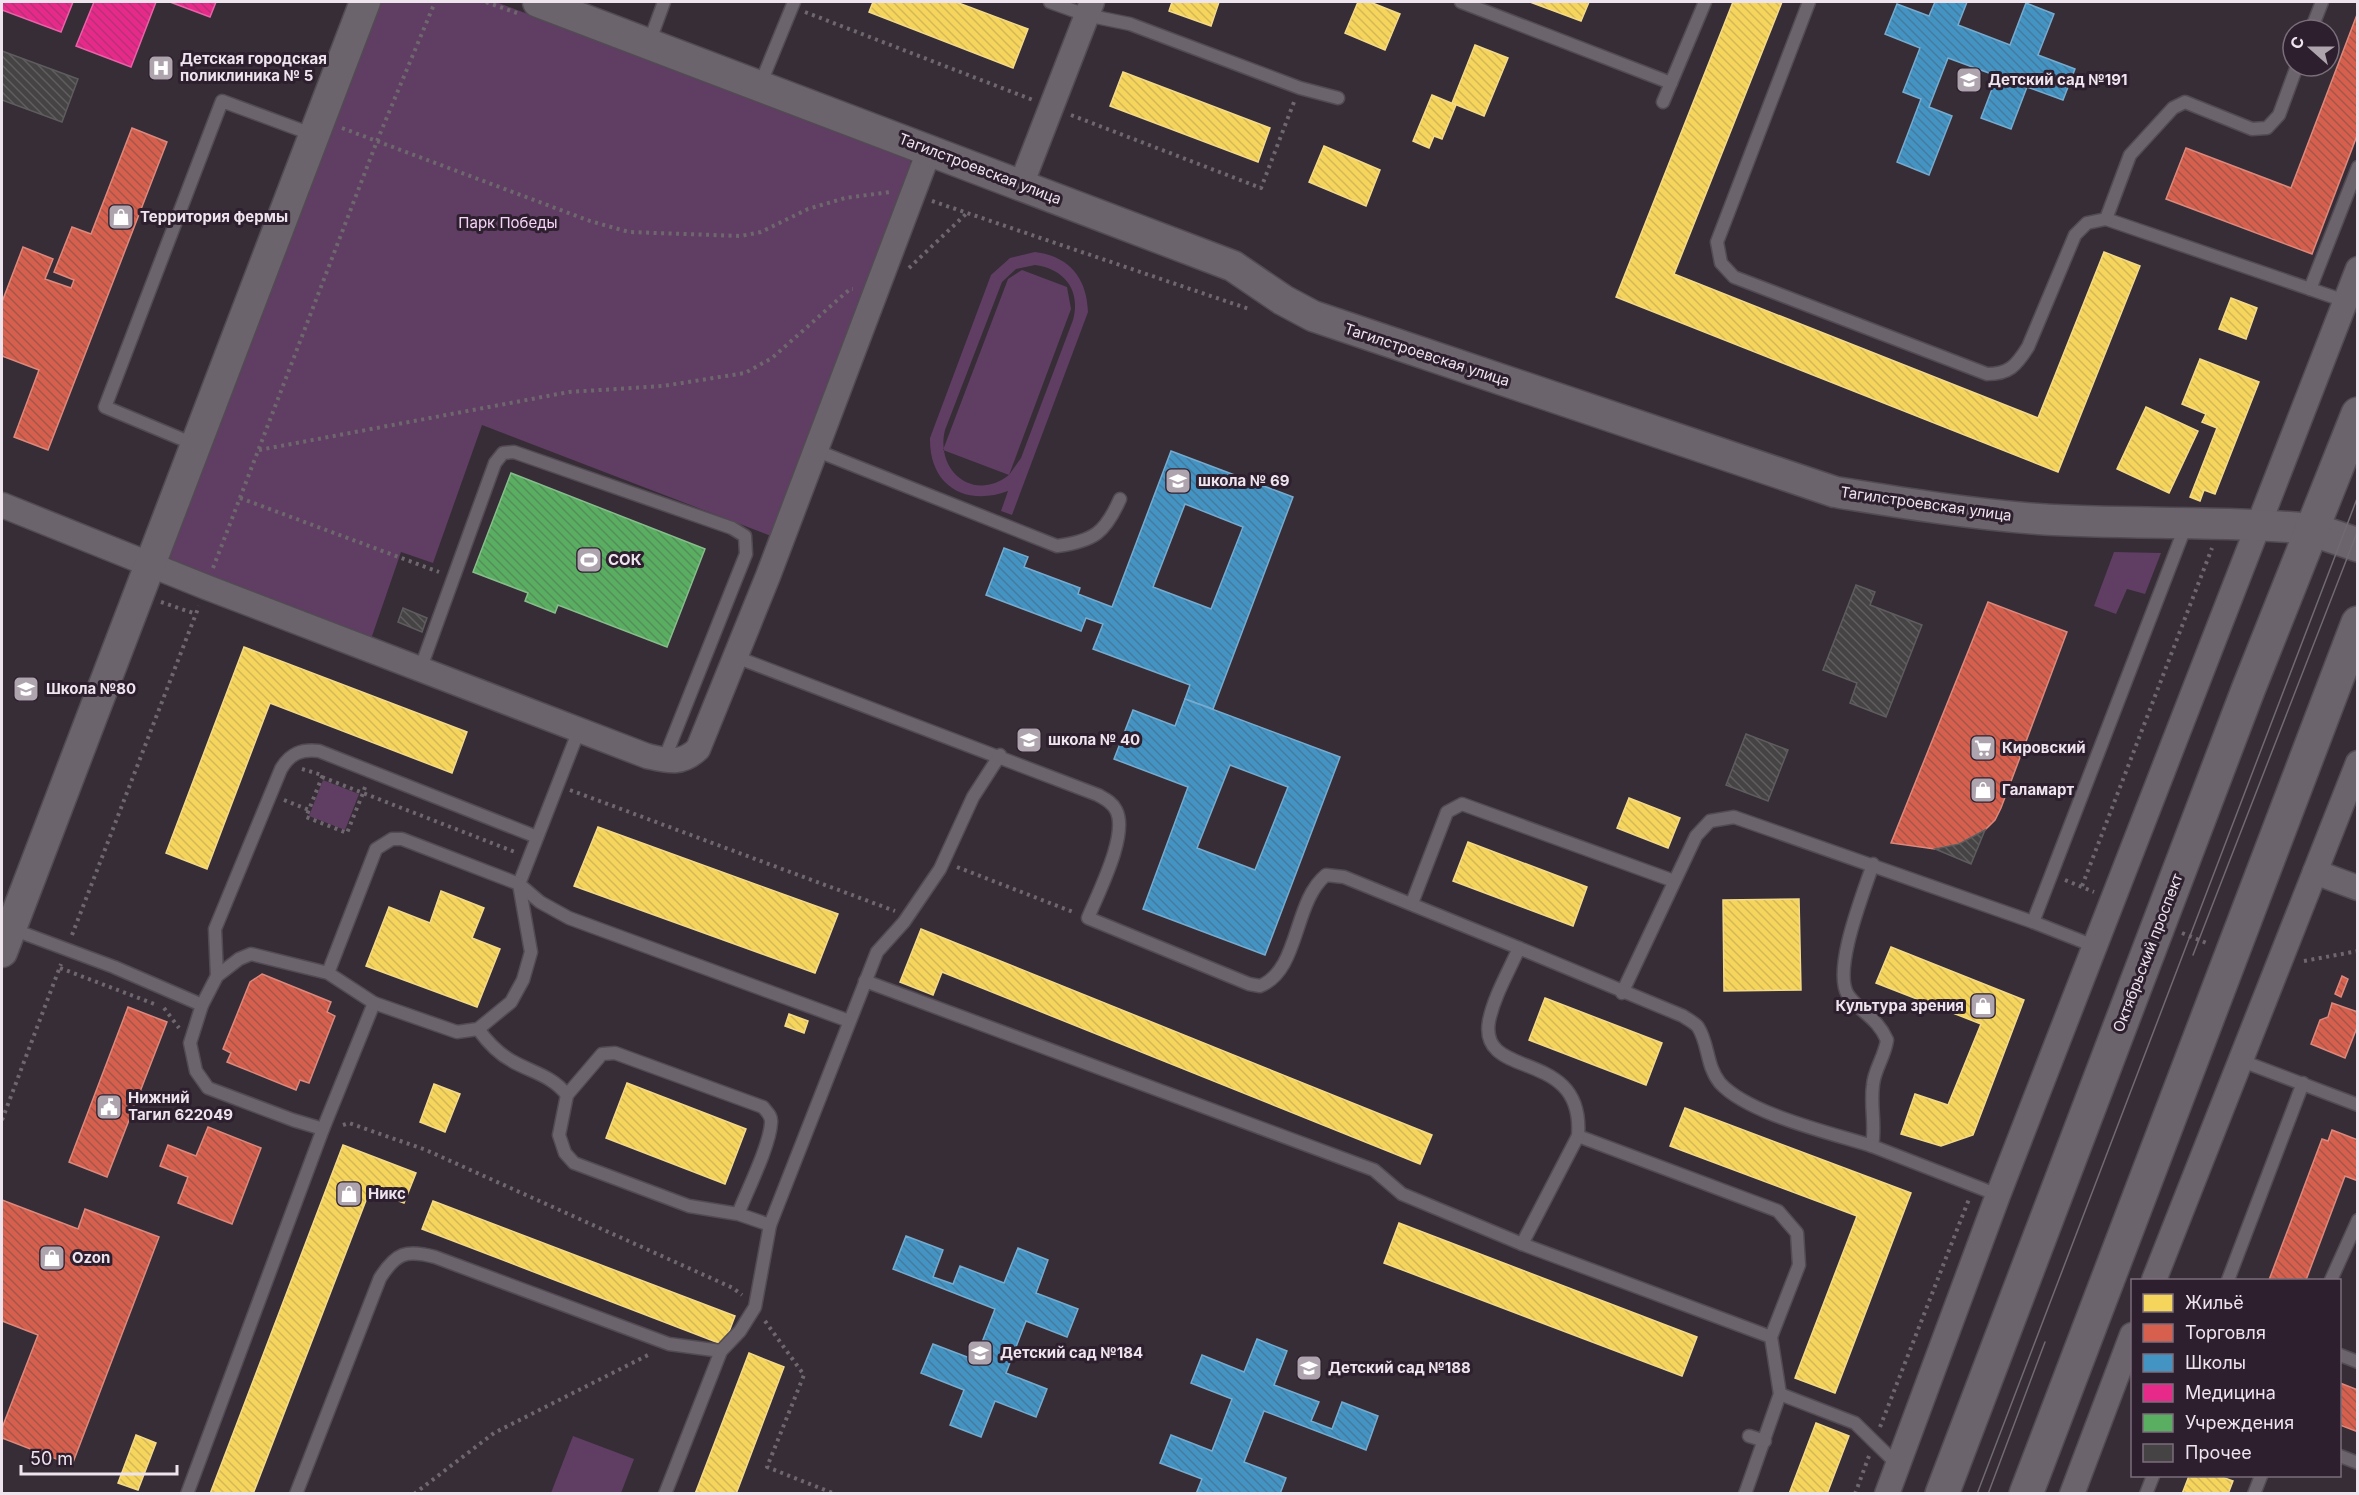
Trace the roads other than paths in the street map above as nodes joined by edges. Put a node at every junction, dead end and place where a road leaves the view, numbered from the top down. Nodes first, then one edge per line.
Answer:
1 (365, 2) edge
2 (538, 2) edge
3 (664, 2) edge
4 (794, 2) edge
5 (1050, 2) edge
6 (1461, 2) edge
7 (1705, 2) edge
8 (1809, 2) edge
9 (2322, 2) edge
10 (1089, 8) edge
11 (2316, 18) edge
12 (649, 43) junction
13 (2293, 78) edge
14 (1671, 83) junction
15 (760, 85) junction
16 (1338, 98) dead end
17 (1663, 102) dead end
18 (317, 127) junction
19 (929, 151) junction
20 (2358, 167) edge
21 (1021, 185) junction
22 (2106, 219) junction
23 (2358, 269) edge
24 (2310, 289) junction
25 (2345, 301) junction
26 (2358, 414) edge
27 (196, 445) junction
28 (815, 450) junction
29 (1120, 499) dead end
30 (2, 505) edge
31 (2187, 522) junction
32 (2258, 523) junction
33 (2311, 529) junction
34 (2358, 545) edge
35 (150, 563) junction
36 (2358, 623) edge
37 (736, 657) junction
38 (420, 670) junction
39 (579, 730) junction
40 (1000, 755) junction
41 (664, 760) junction
42 (2358, 763) edge
43 (537, 837) junction
44 (1873, 864) junction
45 (2315, 872) junction
46 (1674, 881) junction
47 (519, 884) junction
48 (2358, 888) edge
49 (1412, 903) junction
50 (2033, 922) junction
51 (6, 941) edge
52 (2094, 946) junction
53 (1519, 948) junction
54 (328, 973) junction
55 (217, 976) junction
56 (865, 981) junction
57 (1622, 993) junction
58 (374, 1003) junction
59 (202, 1005) junction
60 (849, 1021) junction
61 (478, 1029) junction
62 (2242, 1061) junction
63 (2303, 1083) junction
64 (567, 1095) junction
65 (2358, 1105) edge
66 (323, 1129) junction
67 (1578, 1136) junction
68 (1872, 1146) junction
69 (1998, 1196) junction
70 (738, 1214) junction
71 (2358, 1220) edge
72 (770, 1225) junction
73 (1522, 1244) junction
74 (2155, 1279) edge
75 (2229, 1279) edge
76 (2332, 1279) edge
77 (1771, 1337) junction
78 (2131, 1346) edge
79 (721, 1351) junction
80 (2341, 1355) edge
81 (2358, 1362) edge
82 (2126, 1373) edge
83 (1780, 1394) junction
84 (1749, 1436) dead end
85 (1765, 1441) junction
86 (2341, 1456) edge
87 (2358, 1463) edge
88 (1898, 1465) junction
89 (2153, 1477) edge
90 (2261, 1477) edge
91 (187, 1494) edge
92 (296, 1494) edge
93 (665, 1494) edge
94 (1745, 1494) edge
95 (1887, 1494) edge
96 (1942, 1494) edge
97 (2026, 1494) edge
98 (2072, 1494) edge
99 (2146, 1494) edge
100 (2254, 1494) edge

1 - 18 street
2 - 12 street, Тагилстроевская улица
3 - 12 lane
4 - 15 lane
5 - 10 lane
6 - 14 lane
7 - 14 lane
8 - 22 lane
9 - 11 lane
10 - 16 lane
10 - 21 street
12 - 15 street, Тагилстроевская улица
13 - 22 lane
14 - 17 lane
15 - 19 street, Тагилстроевская улица
18 - 27 street
18 - 27 lane
19 - 21 street, Тагилстроевская улица
19 - 28 street
20 - 24 lane
21 - 31 street, Тагилстроевская улица
22 - 24 lane
23 - 25 street
24 - 25 lane
25 - 32 street
26 - 33 main road, Октябрьский проспект
27 - 35 street
28 - 29 lane
28 - 37 street
30 - 35 street
31 - 32 street, Тагилстроевская улица
31 - 50 lane
32 - 33 street, Тагилстроевская улица
32 - 52 street
33 - 34 main road, Тагилстроевская улица
33 - 96 main road, Октябрьский проспект
35 - 38 street
35 - 51 street
36 - 97 main road
37 - 40 lane
37 - 41 street
38 - 39 street
38 - 41 lane
39 - 41 street
39 - 43 lane
40 - 49 lane
40 - 56 lane
42 - 45 street
43 - 47 lane
43 - 55 lane
44 - 46 lane
44 - 50 lane
44 - 68 lane
45 - 48 street
45 - 62 street
46 - 49 lane
46 - 57 lane
47 - 54 lane
47 - 60 lane
47 - 61 lane
49 - 53 lane
50 - 52 lane
51 - 59 lane
52 - 69 street
53 - 57 lane
53 - 67 lane
54 - 55 lane
54 - 58 lane
55 - 59 lane
56 - 60 lane
56 - 73 lane
57 - 68 lane
58 - 61 lane
58 - 66 lane
59 - 66 lane
60 - 72 lane
61 - 64 lane
62 - 63 lane
62 - 74 street
63 - 65 lane
63 - 75 lane
64 - 70 lane
64 - 70 lane
66 - 91 lane
67 - 73 lane
67 - 77 lane
68 - 69 lane
69 - 88 street
70 - 72 lane
71 - 76 lane
72 - 79 lane
73 - 77 lane
77 - 83 lane
78 - 82 street
79 - 92 lane
79 - 93 lane
80 - 81 lane
82 - 98 street
83 - 85 lane
83 - 88 lane
84 - 85 lane
85 - 94 lane
86 - 87 lane
88 - 95 street
89 - 99 lane
90 - 100 lane

